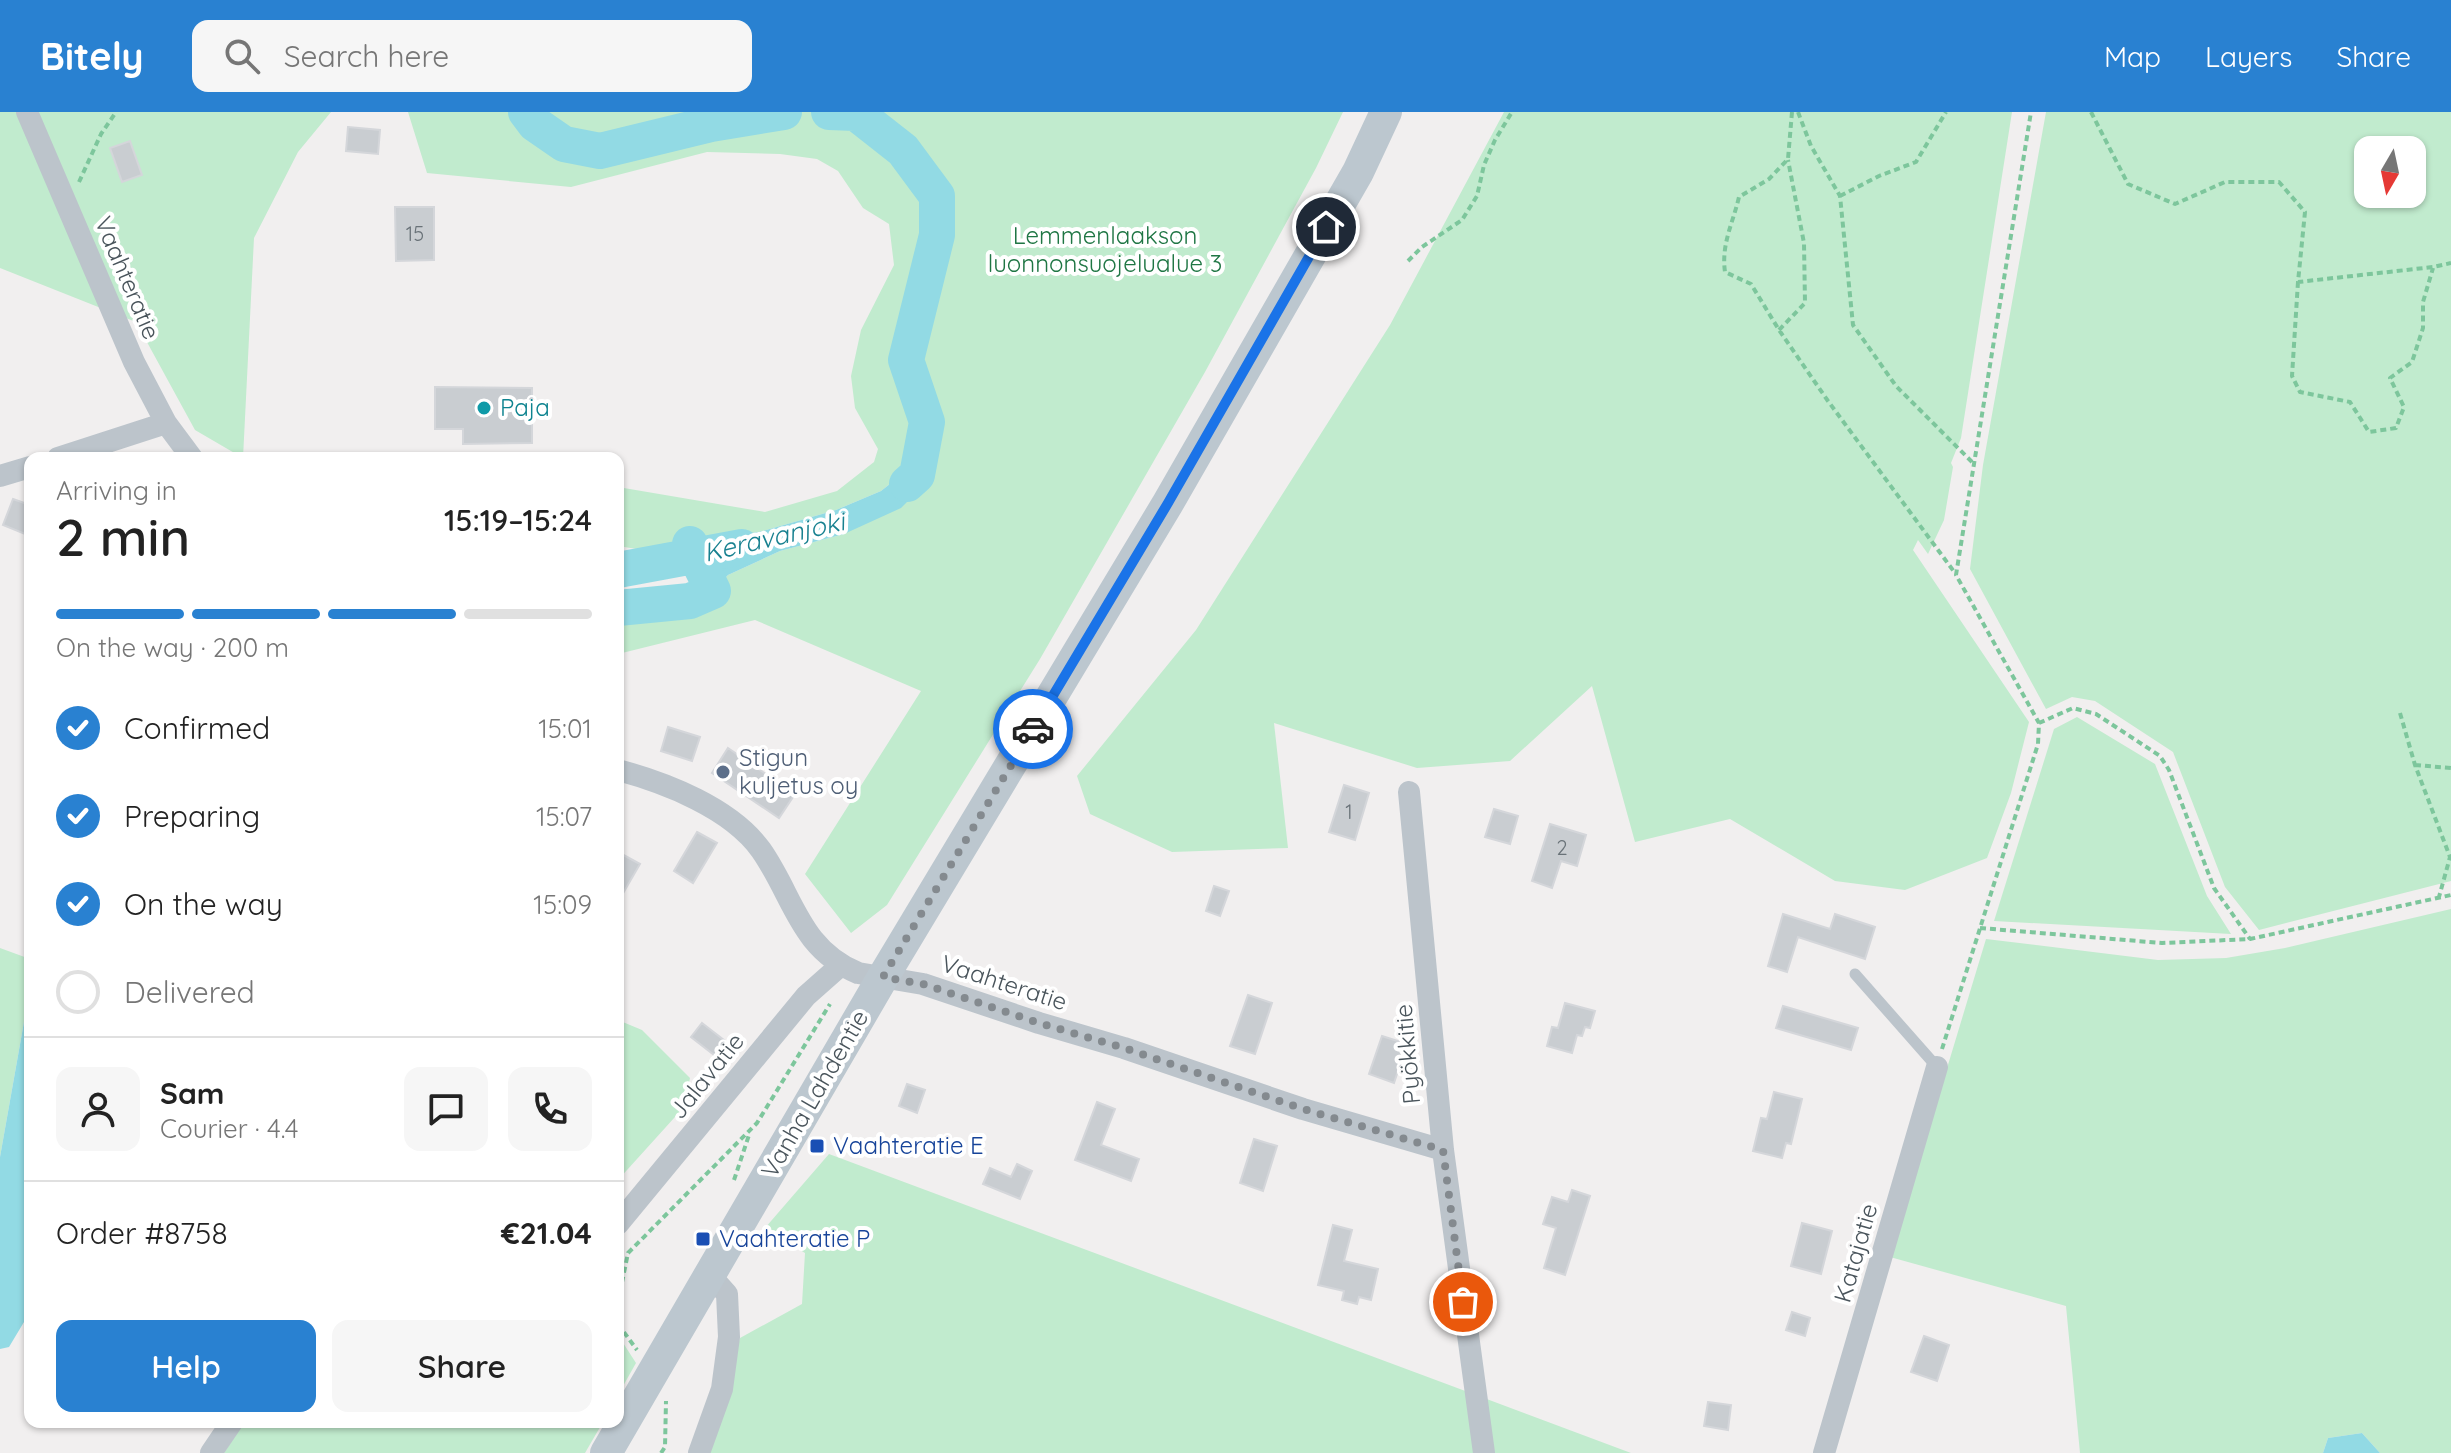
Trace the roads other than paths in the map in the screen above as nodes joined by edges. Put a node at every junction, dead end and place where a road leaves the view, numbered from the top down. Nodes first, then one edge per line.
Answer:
1 (27, 112) edge
2 (1386, 112) edge
3 (166, 423) junction
4 (77, 452) edge
5 (188, 452) edge
6 (24, 469) edge
7 (0, 476) edge
8 (624, 772) edge
9 (1409, 792) dead end
10 (861, 972) junction
11 (1855, 974) dead end
12 (1937, 1067) joint
13 (1443, 1150) junction
14 (624, 1217) edge
15 (709, 1274) junction
16 (624, 1422) edge
17 (228, 1428) edge
18 (620, 1428) edge
19 (211, 1453) edge
20 (606, 1453) edge
21 (699, 1453) edge
22 (1484, 1453) edge
23 (1824, 1453) edge

1 - 3 street, Vaahteratie
2 - 10 main road, Vanha Lahdentie
3 - 4 street
3 - 5 street, Vaahteratie
6 - 7 street
8 - 10 street
9 - 13 street, Pyökkitie
10 - 13 street, Vaahteratie
10 - 14 street, Jalavatie
10 - 15 main road, Vanha Lahdentie
11 - 12 lane
12 - 23 street, Katajatie
13 - 22 street, Pyökkitie
15 - 16 main road, Vanha Lahdentie
15 - 21 street
17 - 19 street
18 - 20 main road, Vanha Lahdentie

